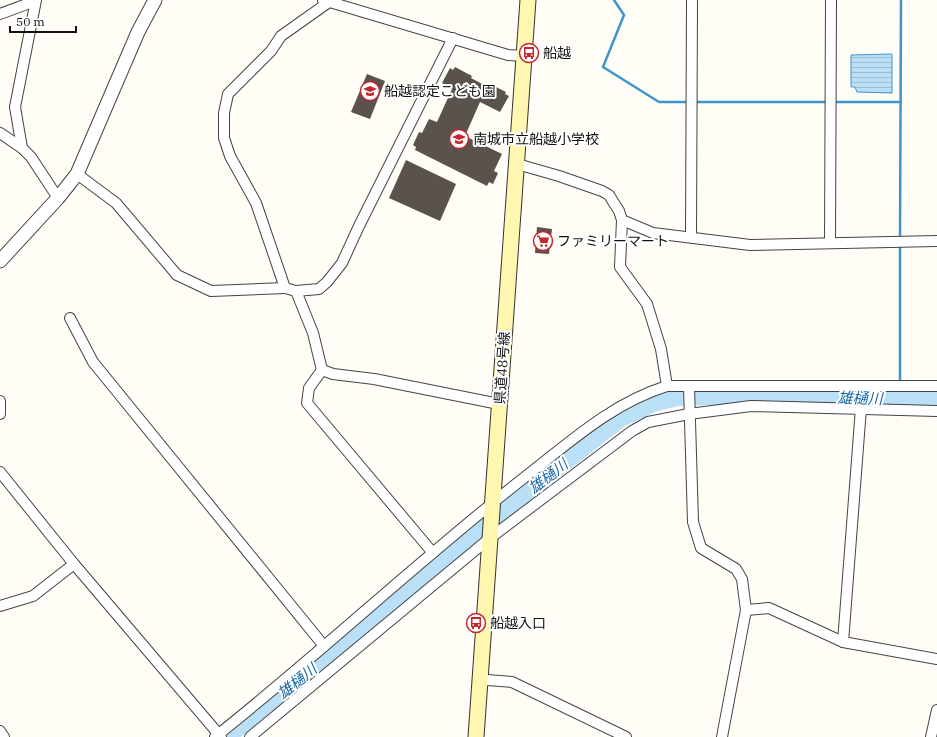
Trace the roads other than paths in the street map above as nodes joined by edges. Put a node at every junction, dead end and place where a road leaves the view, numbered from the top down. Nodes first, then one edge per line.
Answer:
1 (35, 0) edge
2 (155, 0) edge
3 (528, 0) edge
4 (692, 0) edge
5 (830, 0) edge
6 (326, 1) edge
7 (0, 14) edge
8 (453, 38) junction
9 (524, 56) junction
10 (0, 133) edge
11 (22, 148) junction
12 (517, 164) junction
13 (77, 174) junction
14 (58, 198) junction
15 (622, 220) junction
16 (691, 237) junction
17 (937, 241) edge
18 (830, 242) junction
19 (0, 261) edge
20 (285, 288) junction
21 (296, 291) junction
22 (70, 318) dead end
23 (322, 370) junction
24 (666, 386) junction
25 (689, 386) junction
26 (937, 386) edge
27 (0, 401) edge
28 (499, 404) junction
29 (861, 408) junction
30 (937, 411) edge
31 (0, 414) edge
32 (689, 414) junction
33 (0, 472) edge
34 (492, 506) junction
35 (490, 535) junction
36 (433, 553) junction
37 (74, 564) junction
38 (0, 606) edge
39 (746, 610) junction
40 (843, 642) junction
41 (324, 646) junction
42 (937, 659) edge
43 (480, 681) junction
44 (937, 710) edge
45 (0, 731) edge
46 (219, 736) edge
47 (4, 737) edge
48 (250, 737) edge
49 (476, 737) edge
50 (626, 737) edge
51 (722, 737) edge
52 (931, 737) edge

1 - 7 street
1 - 11 street
2 - 13 street
3 - 9 main road, 県道48号線
4 - 16 street
5 - 18 street
6 - 8 street
6 - 20 street
8 - 9 street
8 - 21 street
9 - 12 main road, 県道48号線
10 - 11 street
11 - 14 street
12 - 15 street
12 - 28 main road, 県道48号線
13 - 14 street
13 - 20 street
14 - 19 street
15 - 16 street
15 - 24 street
16 - 18 street
17 - 18 street
20 - 21 street
21 - 23 street
22 - 41 street
23 - 28 street
23 - 36 street
24 - 25 street
24 - 34 street
25 - 26 street
25 - 32 street
27 - 31 street
28 - 34 main road, 県道48号線
29 - 30 street
29 - 32 street
29 - 40 street
32 - 35 street
32 - 39 street
33 - 37 street
34 - 35 main road, 県道48号線
34 - 36 street
35 - 43 main road, 県道48号線
35 - 48 street
36 - 41 street
37 - 38 street
37 - 46 street
39 - 40 street
39 - 51 street
40 - 42 street
41 - 46 street
43 - 49 main road, 県道48号線
43 - 50 street
44 - 52 street
45 - 47 street

